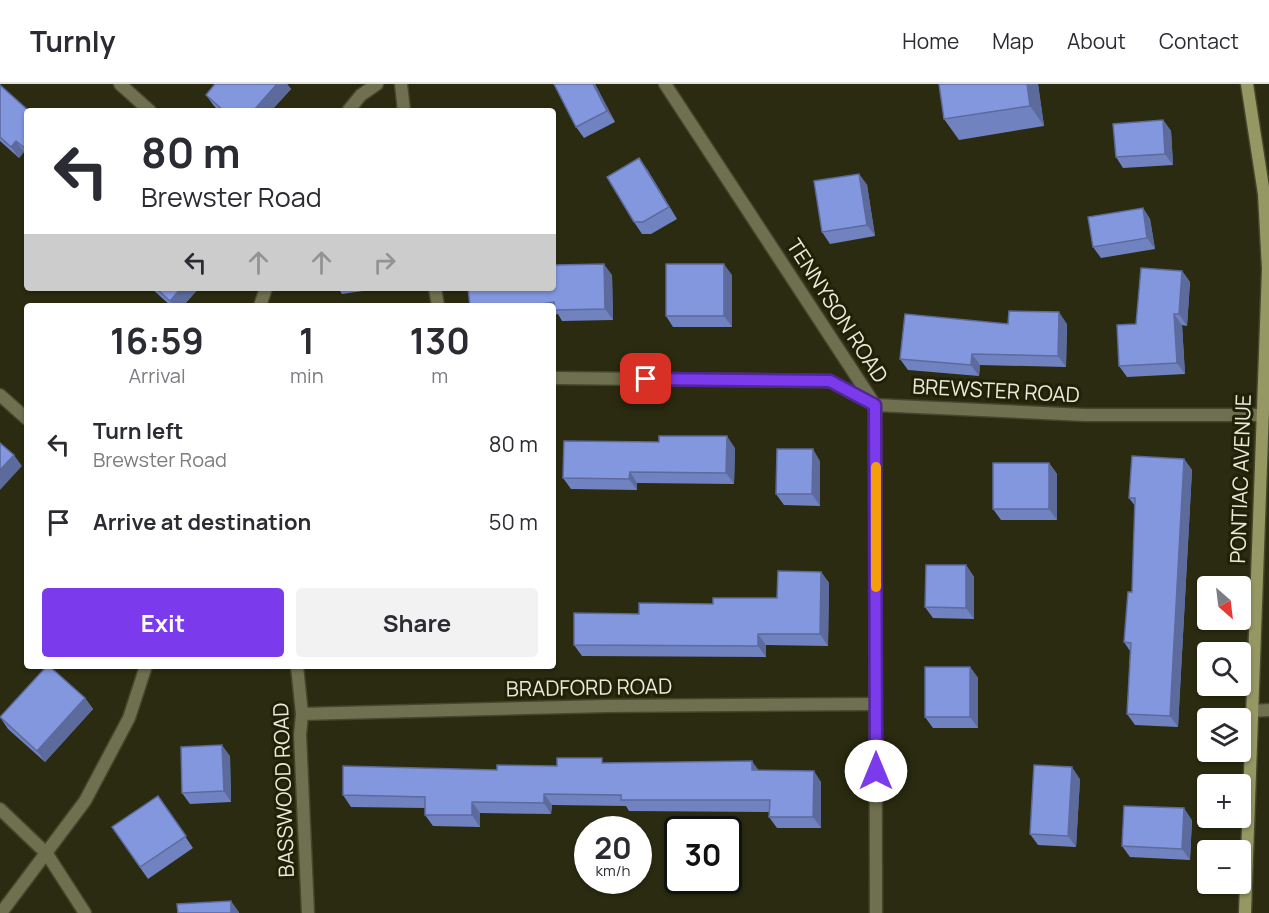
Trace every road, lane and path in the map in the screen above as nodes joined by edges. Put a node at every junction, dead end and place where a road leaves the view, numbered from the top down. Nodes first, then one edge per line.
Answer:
1 (120, 84) edge
2 (377, 84) edge
3 (401, 84) edge
4 (664, 84) edge
5 (1247, 84) edge
6 (147, 108) edge
7 (350, 108) edge
8 (405, 108) edge
9 (1267, 356) edge
10 (556, 378) edge
11 (0, 394) edge
12 (875, 405) junction
13 (1263, 414) junction
14 (24, 416) edge
15 (145, 669) edge
16 (297, 669) edge
17 (876, 704) junction
18 (1269, 710) edge
19 (1252, 711) junction
20 (302, 714) junction
21 (0, 809) edge
22 (47, 854) junction
23 (1, 913) edge
24 (85, 913) edge
25 (308, 913) edge
26 (876, 913) edge
27 (1245, 913) edge

1 - 6 street
2 - 7 street
3 - 8 street
4 - 12 street, TENNYSON ROAD
5 - 9 main road, PONTIAC AVENUE
9 - 13 main road, PONTIAC AVENUE
10 - 12 street, BREWSTER ROAD
11 - 14 street
12 - 13 street, BREWSTER ROAD
12 - 17 street, TENNYSON ROAD
13 - 19 main road, PONTIAC AVENUE
15 - 22 street
16 - 20 street, BASSWOOD ROAD
17 - 20 street, BRADFORD ROAD
17 - 26 street, TENNYSON ROAD
18 - 19 street
19 - 27 main road, PONTIAC AVENUE
20 - 25 street, BASSWOOD ROAD
21 - 22 street
22 - 23 street
22 - 24 street

